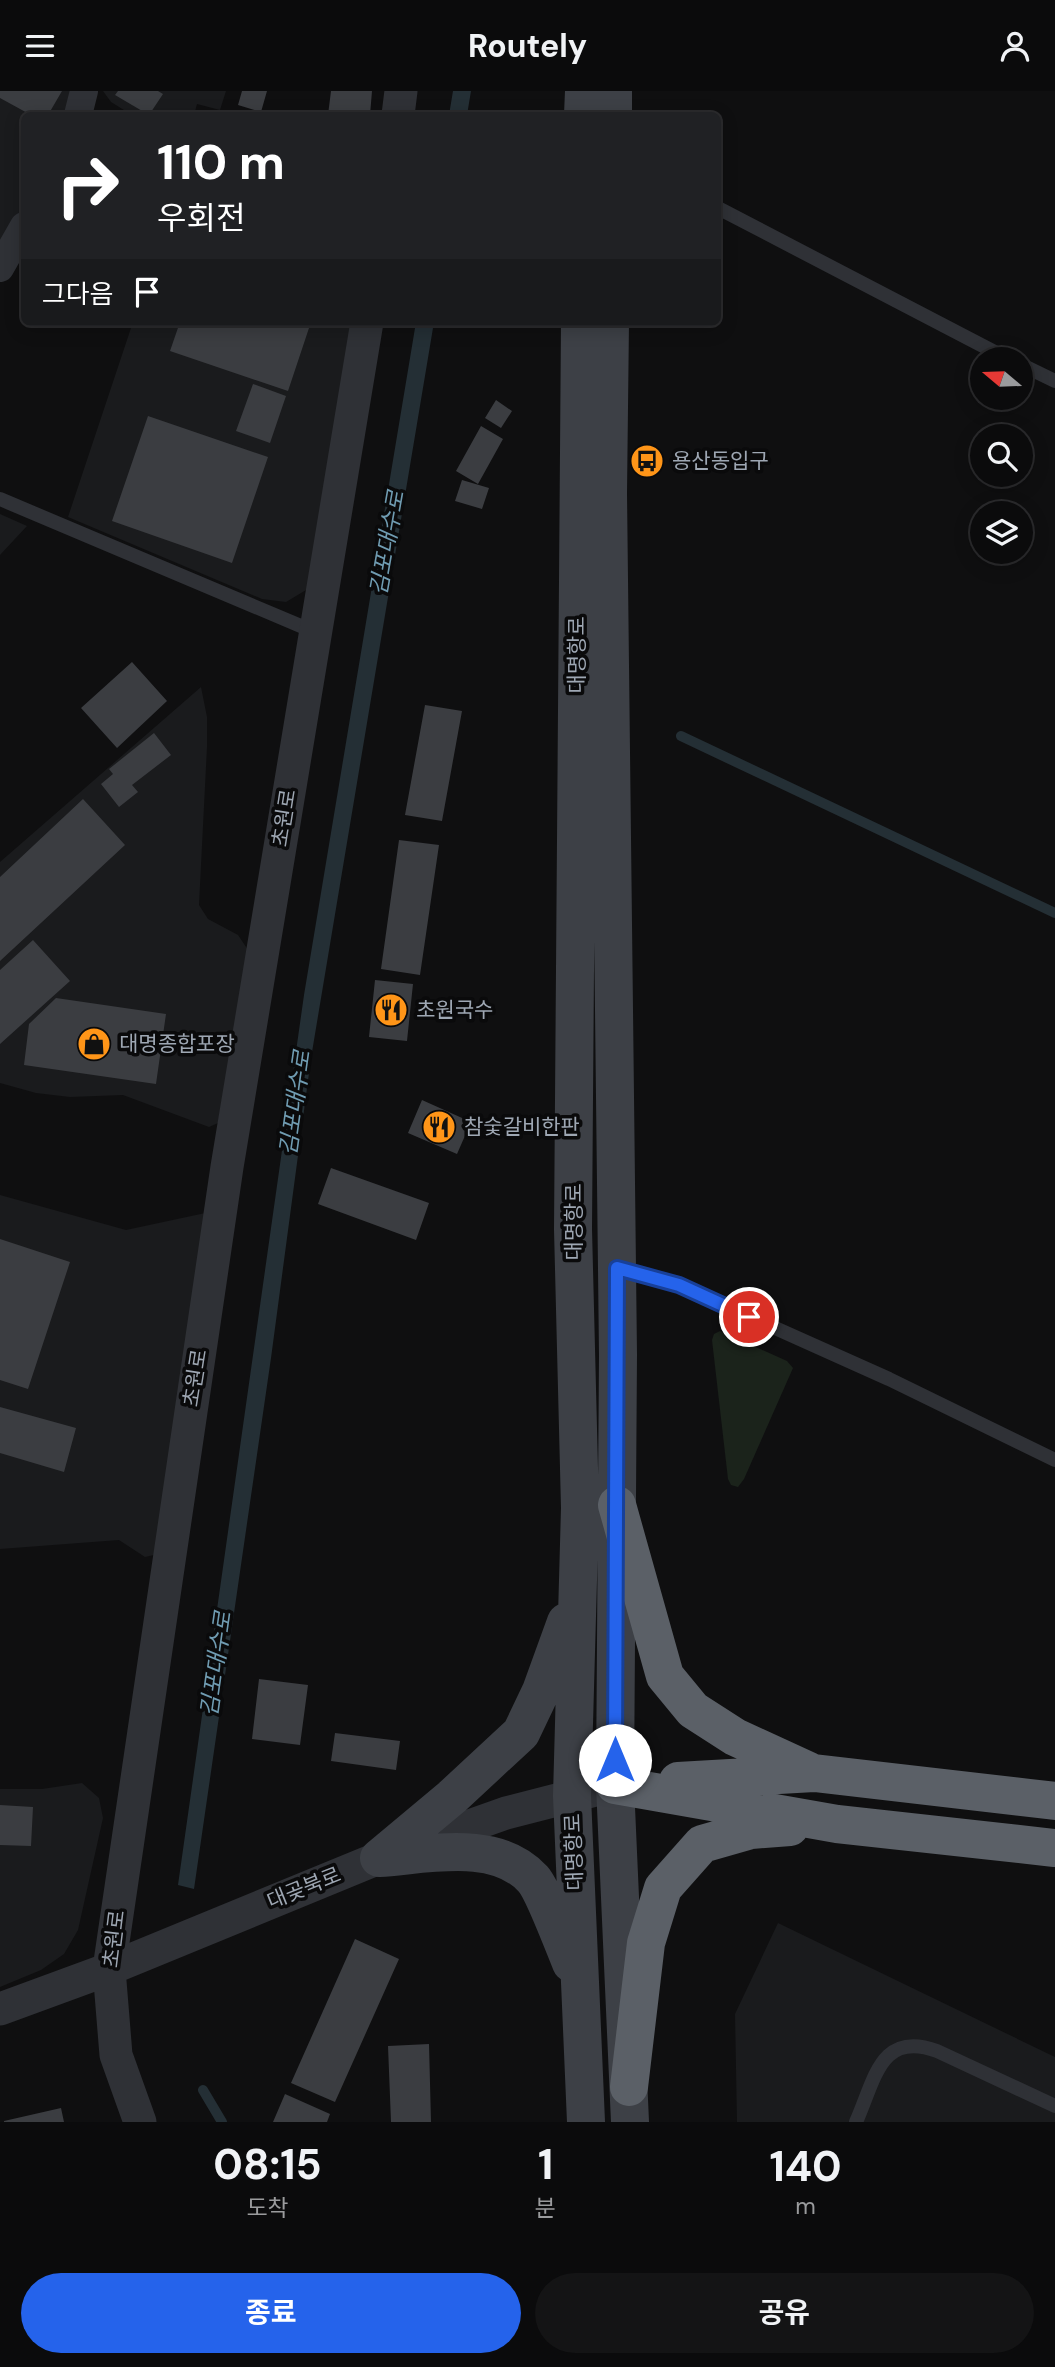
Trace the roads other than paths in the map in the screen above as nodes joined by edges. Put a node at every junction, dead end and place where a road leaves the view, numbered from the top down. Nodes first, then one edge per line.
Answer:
1 (83, 91) edge
2 (401, 91) edge
3 (584, 91) edge
4 (613, 91) edge
5 (79, 112) edge
6 (398, 112) edge
7 (583, 112) edge
8 (613, 112) edge
9 (721, 210) edge
10 (21, 231) edge
11 (0, 268) edge
12 (366, 326) edge
13 (580, 326) edge
14 (610, 326) edge
15 (985, 347) edge
16 (1033, 371) edge
17 (1055, 381) edge
18 (0, 499) edge
19 (315, 632) junction
20 (617, 1268) junction
21 (1055, 1460) edge
22 (599, 1506) junction
23 (814, 1773) junction
24 (615, 1785) junction
25 (572, 1796) junction
26 (1055, 1801) edge
27 (837, 1824) junction
28 (1055, 1849) edge
29 (379, 1858) junction
30 (109, 1969) junction
31 (579, 1980) junction
32 (0, 2009) edge
33 (629, 2105) edge
34 (1055, 2106) edge
35 (140, 2122) edge
36 (586, 2122) edge
37 (856, 2122) edge

1 - 5 street
2 - 6 street
3 - 7 main road
4 - 8 main road
9 - 15 lane
10 - 11 street
12 - 19 street, 초원로
13 - 22 main road, 대명항로
14 - 20 main road, 대명항로
16 - 17 lane
18 - 19 lane
19 - 30 street, 초원로
20 - 21 lane
20 - 22 main road, 대명항로
22 - 23 highway
22 - 24 main road, 대명항로
22 - 25 main road, 대명항로
22 - 29 main road
23 - 24 highway
23 - 26 highway
24 - 25 street, 대곶북로
24 - 27 highway
24 - 33 main road, 대명항로
25 - 29 street, 대곶북로
25 - 31 main road, 대명항로
27 - 28 highway
27 - 33 highway
29 - 30 street, 대곶북로
29 - 31 main road
30 - 32 street, 대곶북로
30 - 35 street, 초원로
31 - 36 main road, 대명항로
34 - 37 lane

